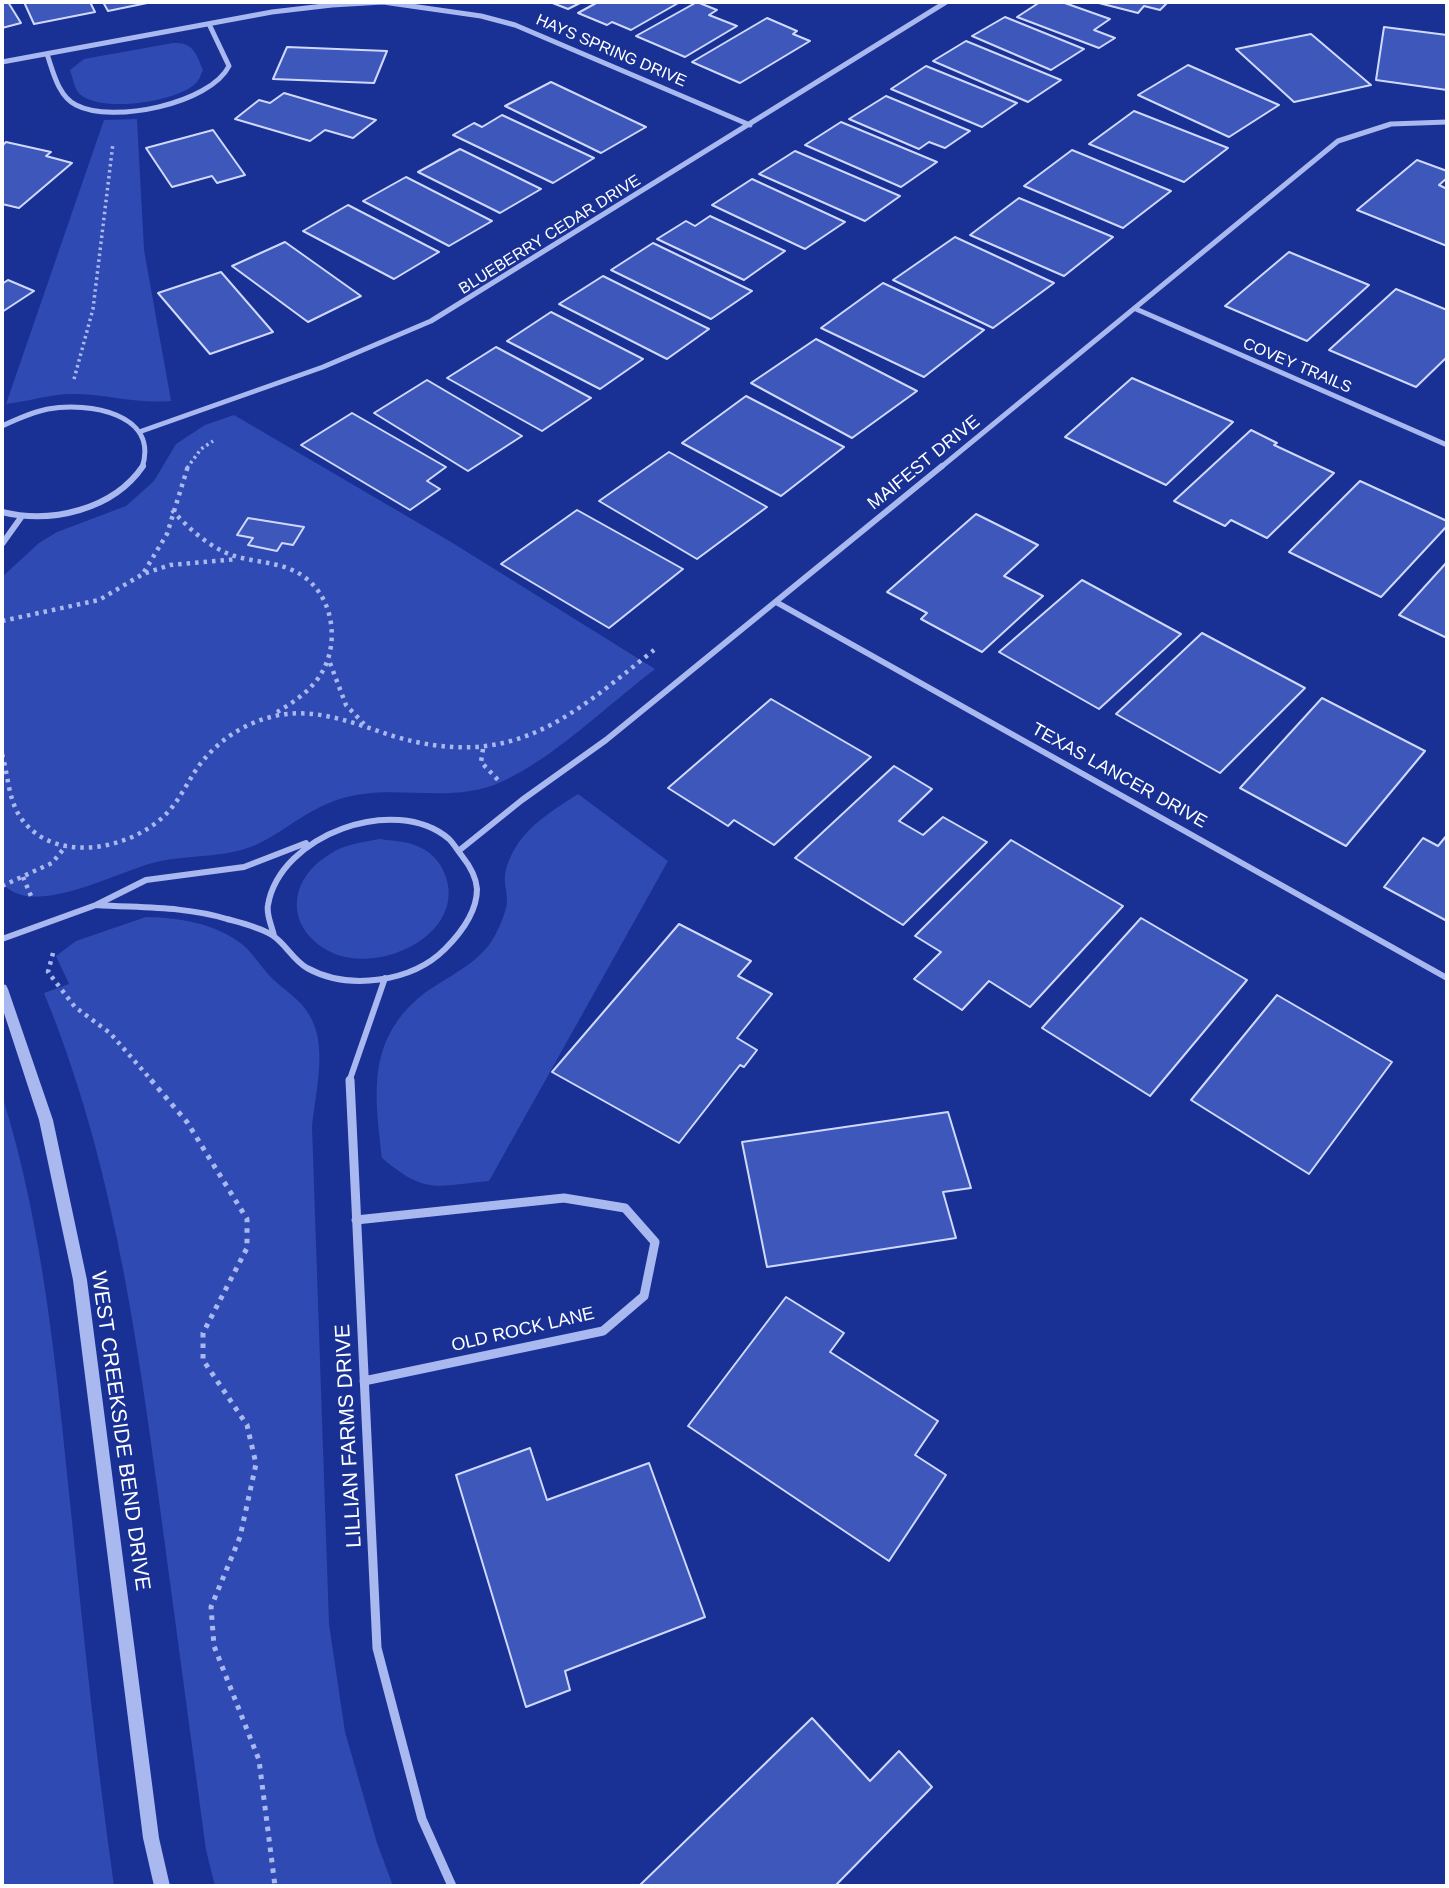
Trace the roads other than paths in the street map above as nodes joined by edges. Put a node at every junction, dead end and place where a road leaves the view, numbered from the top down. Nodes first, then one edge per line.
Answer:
1 (383, 2) edge
2 (946, 2) edge
3 (209, 24) junction
4 (47, 54) junction
5 (2, 62) edge
6 (1447, 122) edge
7 (750, 125) junction
8 (1136, 309) junction
9 (2, 426) edge
10 (139, 432) junction
11 (1447, 444) edge
12 (2, 512) edge
13 (22, 516) junction
14 (2, 544) edge
15 (776, 601) junction
16 (314, 840) junction
17 (461, 849) junction
18 (96, 905) junction
19 (274, 936) junction
20 (2, 939) edge
21 (385, 978) junction
22 (1447, 978) edge
23 (2, 989) edge
24 (356, 1220) junction
25 (364, 1381) junction
26 (162, 1886) edge
27 (452, 1886) edge

1 - 3 street, HAYS SPRING DRIVE
1 - 7 street, HAYS SPRING DRIVE
2 - 7 street, BLUEBERRY CEDAR DRIVE
3 - 4 street, HAYS SPRING DRIVE
3 - 4 street
4 - 5 street, HAYS SPRING DRIVE
6 - 8 street, MAIFEST DRIVE
7 - 10 street, BLUEBERRY CEDAR DRIVE
8 - 11 street, COVEY TRAILS
8 - 15 street, MAIFEST DRIVE
9 - 10 street
10 - 13 street
12 - 13 street
13 - 14 street
15 - 17 street, MAIFEST DRIVE
15 - 22 street, TEXAS LANCER DRIVE
16 - 17 street
16 - 18 street
16 - 19 street
17 - 21 street
18 - 19 street
18 - 20 street
19 - 21 street
21 - 24 street, LILLIAN FARMS DRIVE
23 - 26 street, WEST CREEKSIDE BEND DRIVE
24 - 25 street, LILLIAN FARMS DRIVE
24 - 25 street, OLD ROCK LANE
25 - 27 street, LILLIAN FARMS DRIVE

